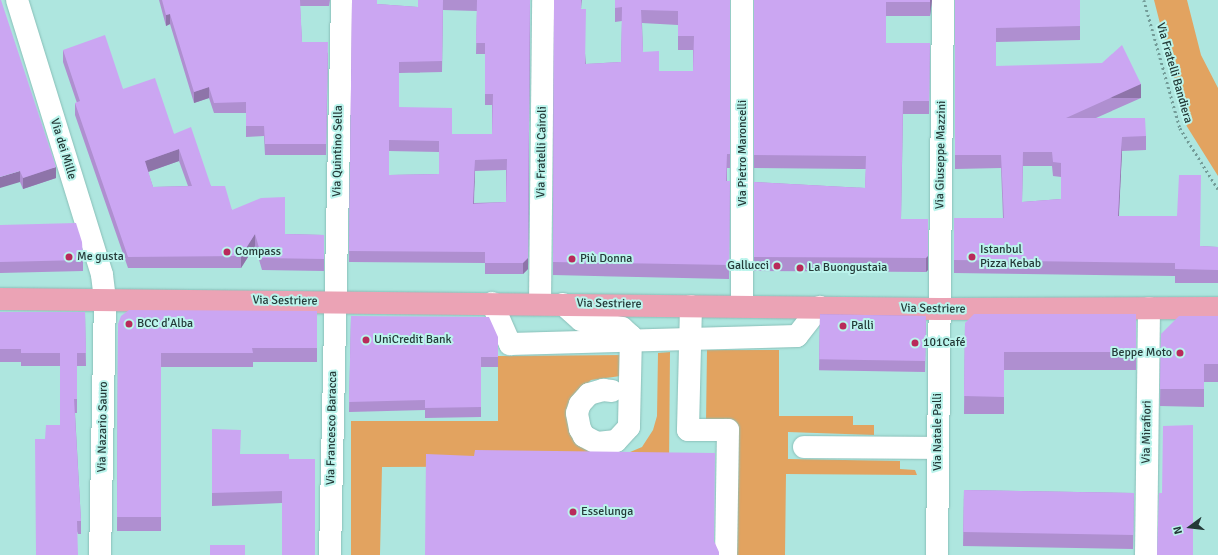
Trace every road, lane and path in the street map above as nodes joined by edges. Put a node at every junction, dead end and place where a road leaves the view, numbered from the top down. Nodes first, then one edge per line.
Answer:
1 (17, 0) edge
2 (342, 0) edge
3 (543, 0) edge
4 (742, 0) edge
5 (943, 0) edge
6 (1144, 0) edge
7 (1218, 189) edge
8 (105, 298) junction
9 (0, 299) edge
10 (334, 302) junction
11 (492, 303) junction
12 (540, 303) junction
13 (563, 304) junction
14 (692, 306) junction
15 (742, 306) junction
16 (820, 307) junction
17 (1149, 308) junction
18 (1218, 308) edge
19 (938, 309) junction
20 (690, 339) junction
21 (631, 341) junction
22 (612, 391) dead end
23 (804, 447) dead end
24 (938, 448) junction
25 (100, 555) edge
26 (330, 555) edge
27 (726, 555) edge
28 (937, 555) edge
29 (1146, 555) edge

1 - 8 street, Via dei Mille
2 - 10 street, Via Quintino Sella
3 - 12 street, Via Fratelli Cairoli
4 - 15 street, Via Pietro Maroncelli
5 - 19 street, Via Giuseppe Mazzini
6 - 7 path, Via Fratelli Bandiera
8 - 9 main road, Via Sestriere
8 - 10 main road, Via Sestriere
8 - 25 street, Via Nazario Sauro
10 - 11 main road, Via Sestriere
10 - 26 street, Via Francesco Baracca
11 - 12 main road, Via Sestriere
11 - 21 street
12 - 13 main road, Via Sestriere
13 - 14 main road, Via Sestriere
13 - 21 street
14 - 15 main road, Via Sestriere
14 - 20 street
15 - 16 main road, Via Sestriere
16 - 19 main road, Via Sestriere
16 - 20 street
17 - 18 main road, Via Sestriere
17 - 19 main road, Via Sestriere
17 - 29 street, Via Mirafiori
19 - 24 street, Via Natale Palli
20 - 21 street
20 - 27 street
21 - 22 street
23 - 24 street
24 - 28 street, Via Natale Palli

